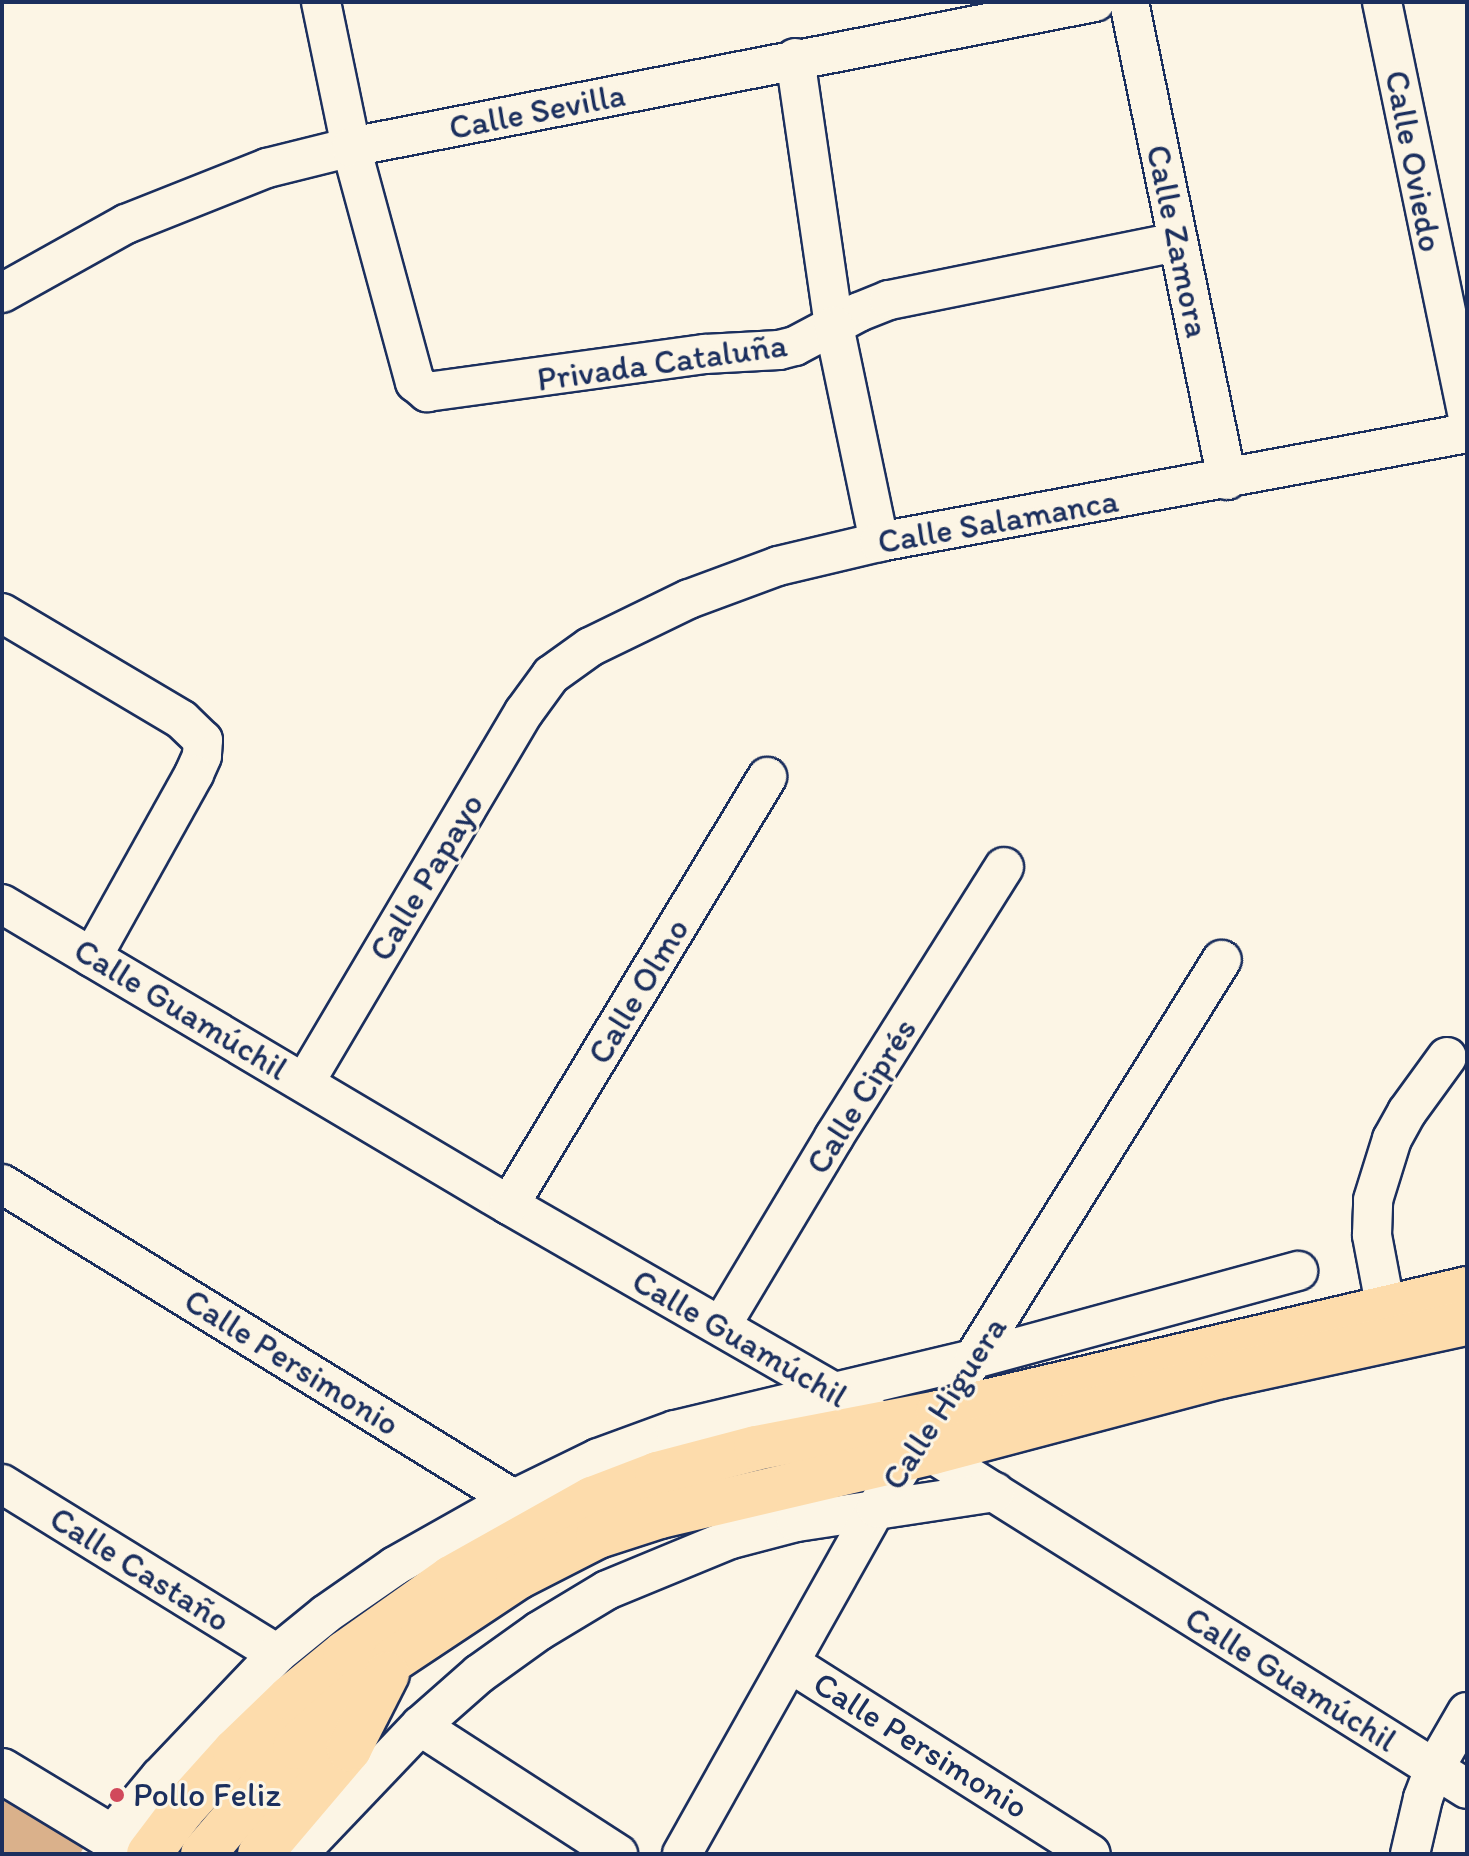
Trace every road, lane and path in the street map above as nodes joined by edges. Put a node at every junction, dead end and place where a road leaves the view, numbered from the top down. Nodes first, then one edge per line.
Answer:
1 (321, 2) edge
2 (1095, 2) edge
3 (1129, 2) edge
4 (1382, 2) edge
5 (795, 58) junction
6 (351, 147) junction
7 (1177, 242) junction
8 (2, 293) edge
9 (834, 326) junction
10 (1467, 414) edge
11 (1467, 433) edge
12 (1227, 480) junction
13 (879, 542) junction
14 (2, 613) edge
15 (551, 675) joint
16 (767, 777) dead end
17 (1004, 867) dead end
18 (2, 905) edge
19 (92, 957) junction
20 (1222, 960) dead end
21 (1447, 1057) dead end
22 (305, 1082) junction
23 (2, 1184) edge
24 (509, 1205) junction
25 (1298, 1271) dead end
26 (1467, 1289) edge
27 (1388, 1323) junction
28 (1467, 1323) edge
29 (721, 1326) junction
30 (974, 1359) junction
31 (834, 1392) junction
32 (917, 1438) junction
33 (2, 1484) edge
34 (995, 1492) junction
35 (876, 1508) junction
36 (547, 1521) junction
37 (277, 1654) junction
38 (393, 1660) junction
39 (790, 1663) junction
40 (1467, 1712) edge
41 (420, 1726) junction
42 (1434, 1769) junction
43 (2, 1771) edge
44 (1467, 1789) edge
45 (133, 1848) edge
46 (203, 1854) edge
47 (260, 1854) edge
48 (298, 1854) edge
49 (618, 1854) edge
50 (682, 1854) edge
51 (1091, 1854) edge
52 (1410, 1854) edge

1 - 6 street
2 - 5 street, Calle Sevilla
3 - 7 street, Calle Zamora
4 - 10 street, Calle Oviedo
5 - 6 street, Calle Sevilla
5 - 9 street
6 - 8 street, Calle Sevilla
6 - 9 street, Privada Cataluña
7 - 9 street, Privada Cataluña
7 - 12 street, Calle Zamora
9 - 13 street
11 - 12 street, Calle Salamanca
12 - 13 street, Calle Salamanca
13 - 15 street, Calle Salamanca
14 - 19 street
15 - 22 street, Calle Papayo
16 - 24 street, Calle Olmo
17 - 29 street, Calle Ciprés
18 - 19 street, Calle Guamúchil
19 - 22 street, Calle Guamúchil
20 - 30 street, Calle Higuera
21 - 27 street
22 - 24 street, Calle Guamúchil
23 - 36 street, Calle Persimonio
24 - 29 street, Calle Guamúchil
25 - 30 street
26 - 27 main road
27 - 28 main road
27 - 32 main road
29 - 31 street, Calle Guamúchil
30 - 31 street
30 - 32 street, Calle Higuera
31 - 32 street, Calle Guamúchil
31 - 36 street
32 - 34 street, Calle Guamúchil
32 - 35 street, Calle Higuera
32 - 36 main road
33 - 37 street, Calle Castaño
34 - 35 street
34 - 42 street, Calle Guamúchil
35 - 39 street, Calle Higuera
35 - 41 street
36 - 37 street
36 - 38 main road
36 - 45 main road
37 - 45 street
38 - 46 main road
38 - 47 main road
39 - 50 street, Calle Higuera
39 - 51 street, Calle Persimonio
40 - 42 street
41 - 48 street
41 - 49 street
42 - 44 street, Calle Guamúchil
42 - 52 street
43 - 45 street

